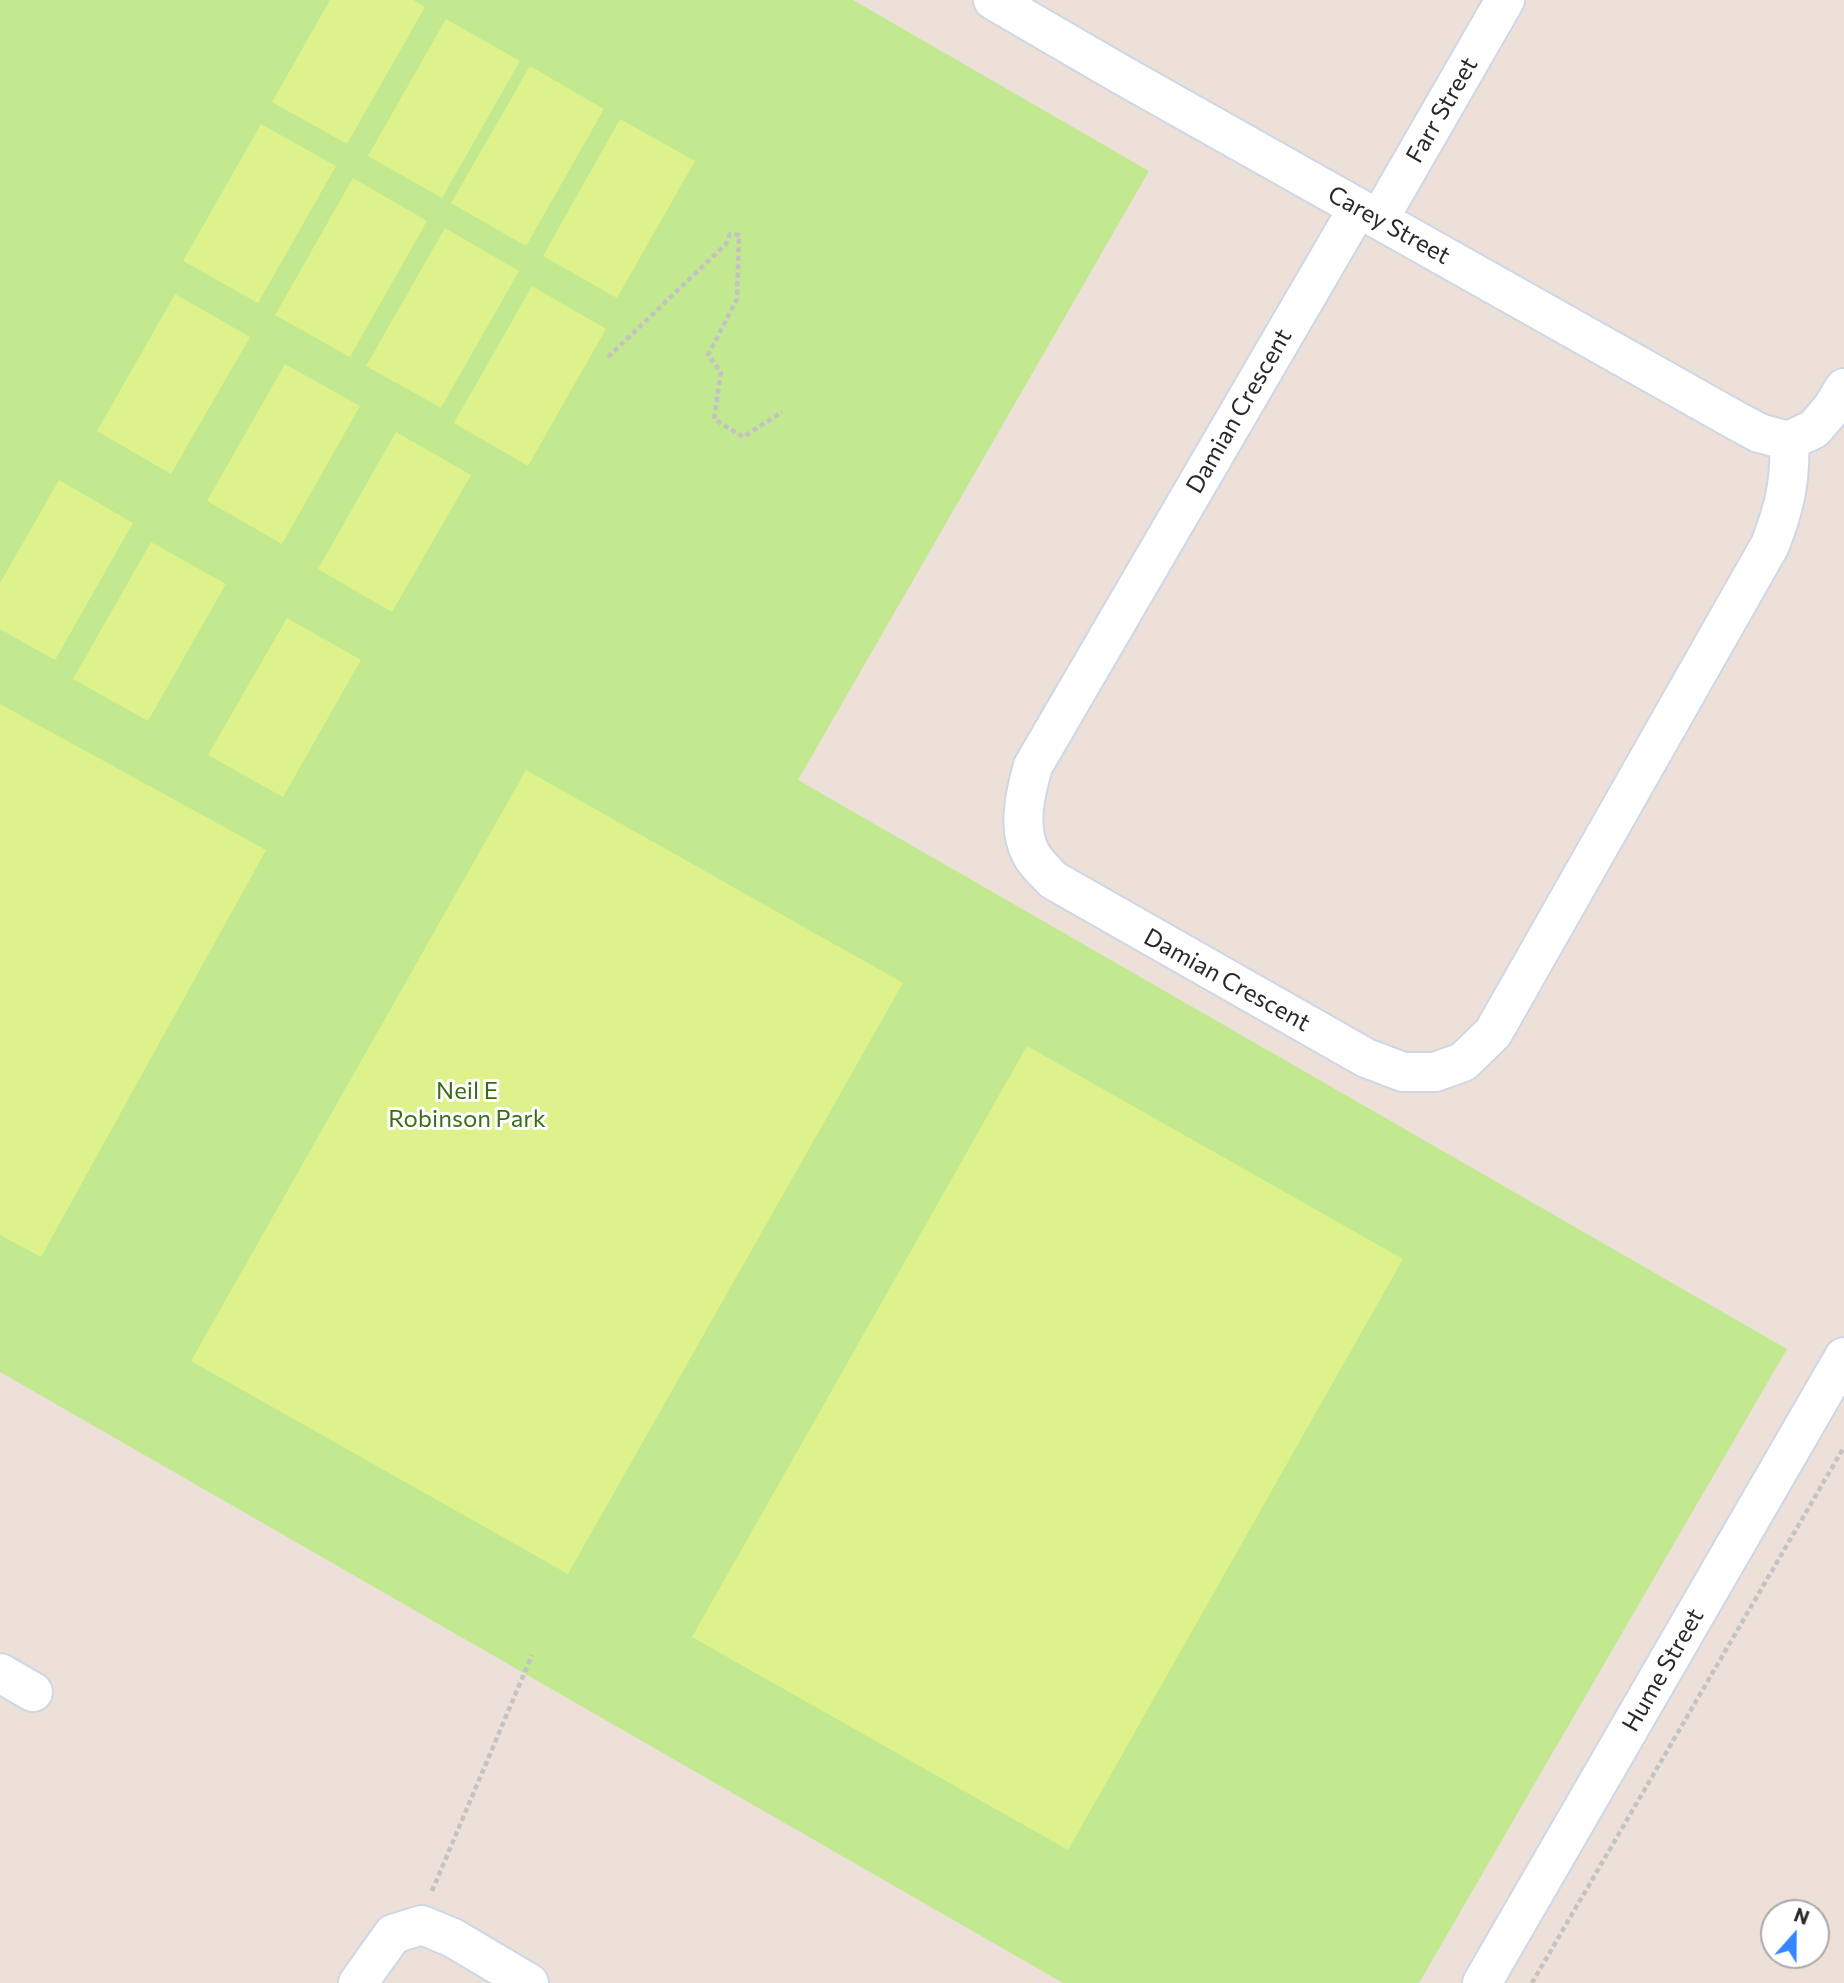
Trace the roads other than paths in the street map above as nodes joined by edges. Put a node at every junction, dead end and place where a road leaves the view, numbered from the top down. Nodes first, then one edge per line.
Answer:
1 (993, 0) edge
2 (1505, 0) edge
3 (1368, 213) junction
4 (1844, 387) edge
5 (1789, 441) junction
6 (1844, 1357) edge
7 (0, 1673) edge
8 (33, 1692) dead end
9 (358, 1983) edge
10 (529, 1983) edge
11 (1482, 1983) edge

1 - 3 street, Carey Street
2 - 3 street, Farr Street
3 - 5 street, Carey Street
3 - 5 street, Damian Crescent
4 - 5 street
6 - 11 street, Hume Street
7 - 8 street
9 - 10 street

